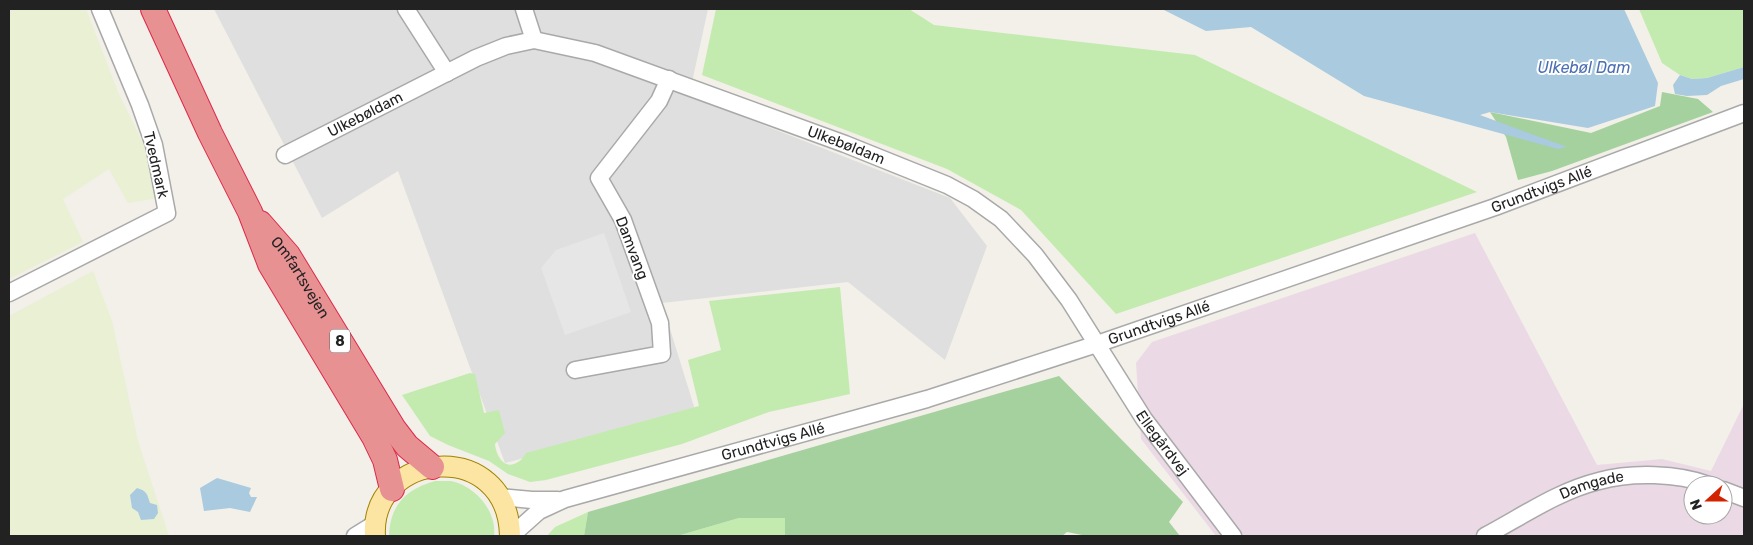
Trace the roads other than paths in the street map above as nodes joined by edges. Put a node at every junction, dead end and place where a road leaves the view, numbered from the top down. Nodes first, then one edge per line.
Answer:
1 (100, 9) edge
2 (153, 9) edge
3 (406, 9) edge
4 (524, 9) edge
5 (534, 40) junction
6 (447, 73) junction
7 (669, 79) junction
8 (1744, 113) edge
9 (285, 155) dead end
10 (250, 212) junction
11 (9, 294) edge
12 (1097, 344) junction
13 (575, 370) dead end
14 (432, 467) junction
15 (1683, 479) edge
16 (392, 489) junction
17 (500, 497) junction
18 (565, 499) junction
19 (376, 530) edge
20 (355, 536) edge
21 (510, 536) edge
22 (1233, 536) edge
23 (1484, 536) edge

1 - 11 street, Tvedmark
2 - 10 highway, Omfartsvejen / 8
3 - 6 street
4 - 5 street
5 - 6 street, Ulkebøldam
5 - 7 street, Ulkebøldam
6 - 9 street, Ulkebøldam
7 - 12 street, Ulkebøldam
7 - 13 street, Damvang
8 - 12 street, Grundtvigs Allé
10 - 14 highway, Omfartsvejen / 8
10 - 16 highway, Omfartsvejen / 8
12 - 18 street, Grundtvigs Allé
12 - 22 street, Ellegårdvej
14 - 16 main road
14 - 17 main road
15 - 23 street, Damgade
16 - 19 main road
17 - 18 street, Grundtvigs Allé
17 - 21 main road
18 - 21 street, Grundtvigs Allé
19 - 20 street

